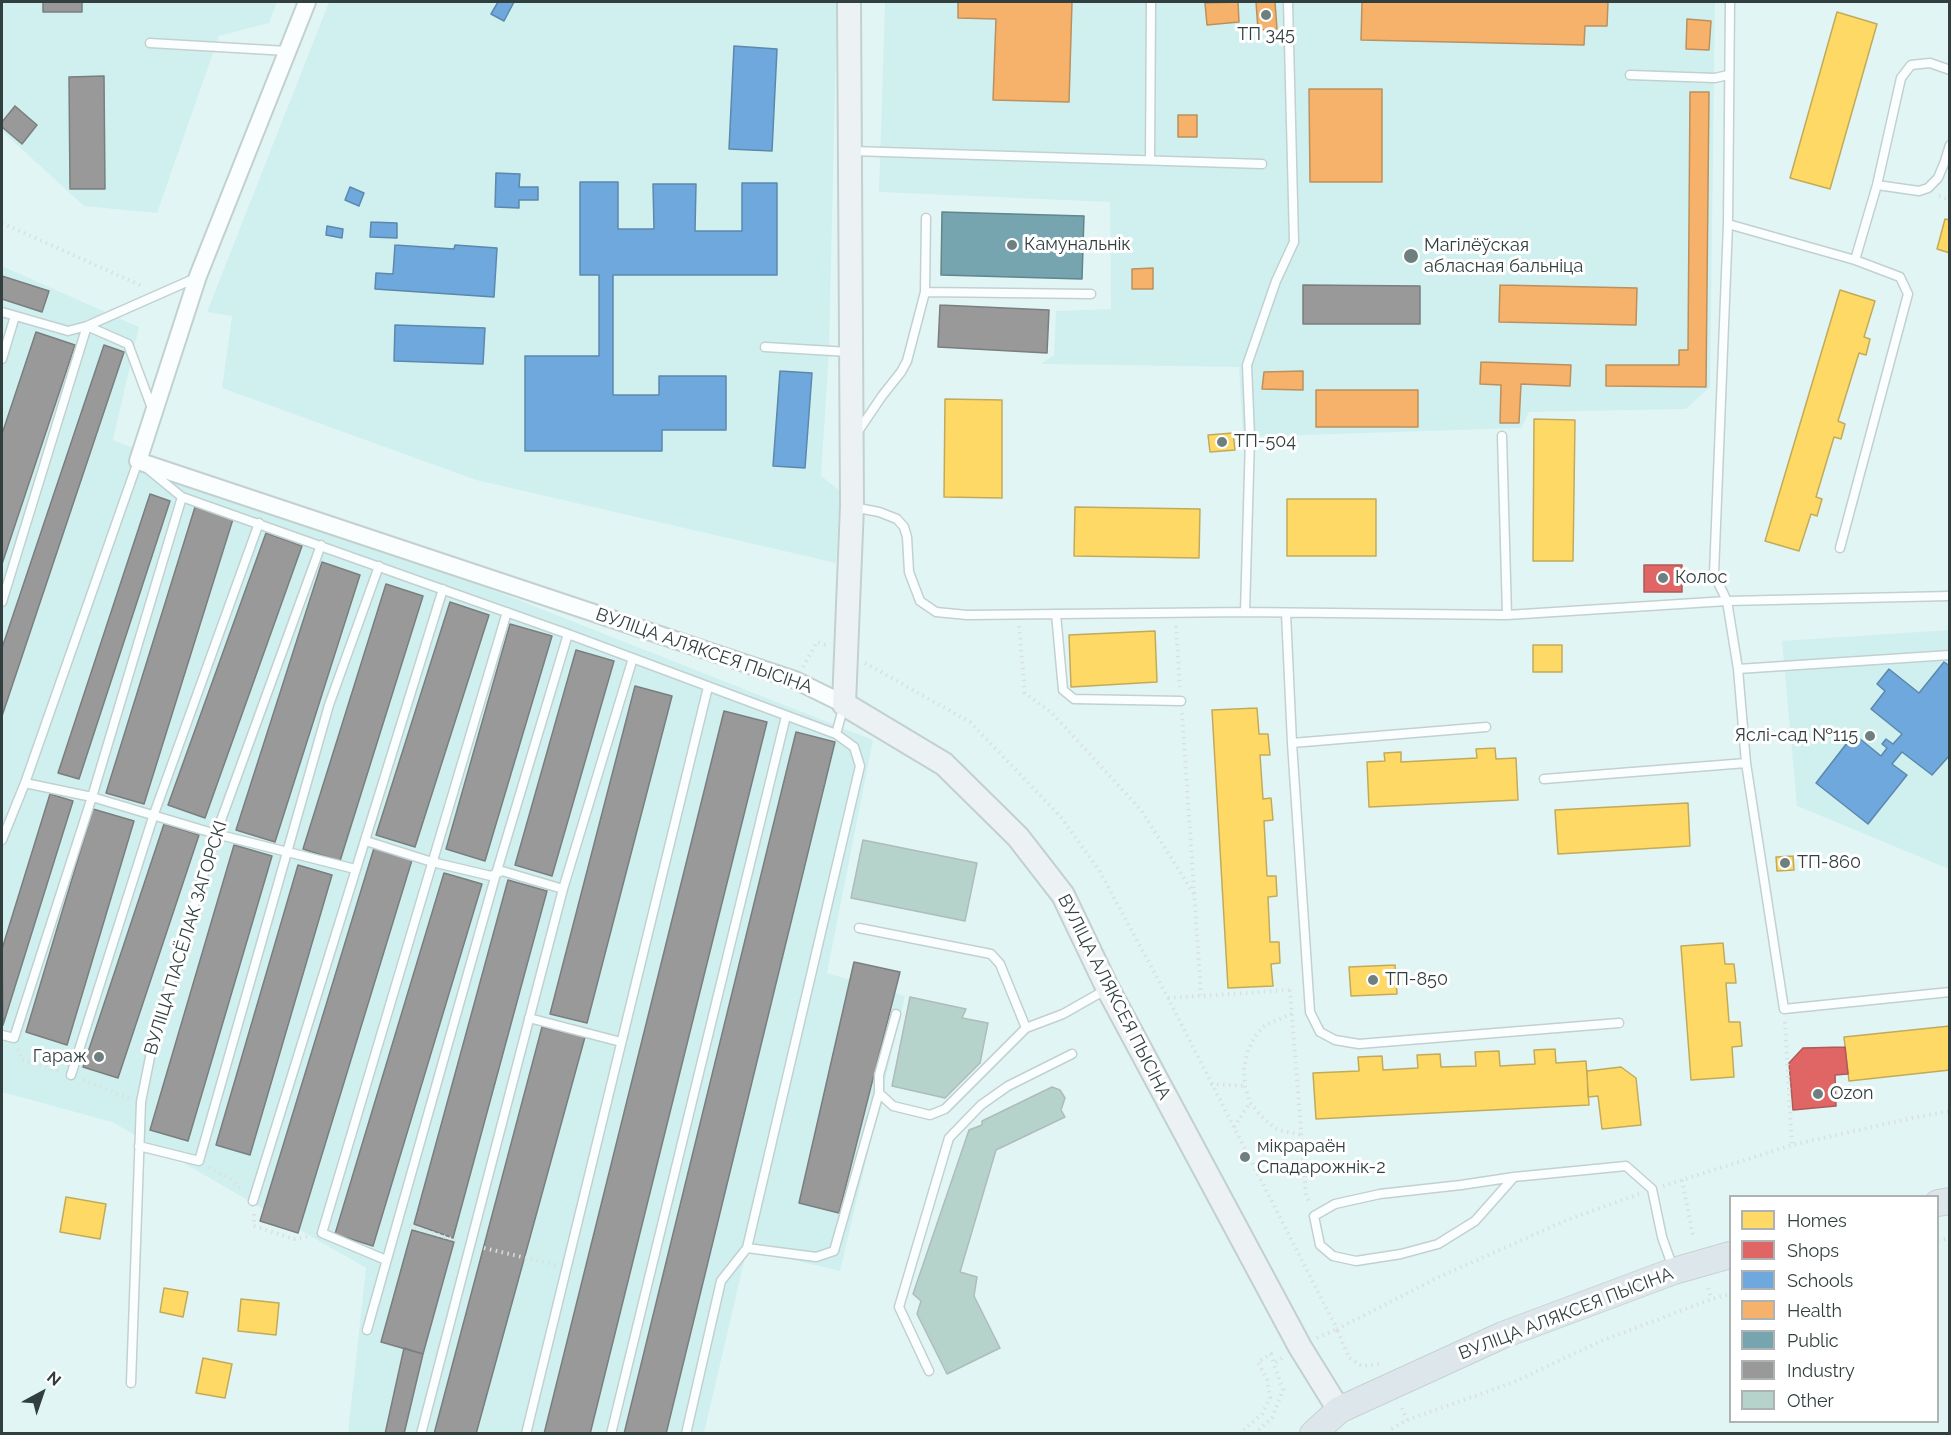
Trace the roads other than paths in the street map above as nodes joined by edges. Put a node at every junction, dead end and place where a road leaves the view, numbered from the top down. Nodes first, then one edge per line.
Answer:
1 (307, 2) edge
2 (849, 2) edge
3 (1151, 2) edge
4 (1288, 2) edge
5 (1730, 2) edge
6 (150, 43) dead end
7 (287, 51) junction
8 (1950, 70) edge
9 (1629, 75) dead end
10 (1728, 75) junction
11 (1950, 145) edge
12 (849, 151) junction
13 (1150, 160) junction
14 (1262, 164) dead end
15 (1877, 185) junction
16 (926, 218) dead end
17 (1728, 224) junction
18 (1855, 260) junction
19 (198, 276) junction
20 (926, 292) junction
21 (1091, 294) dead end
22 (2, 312) edge
23 (15, 316) junction
24 (87, 326) junction
25 (765, 347) dead end
26 (852, 352) junction
27 (2, 359) edge
28 (154, 413) junction
29 (1502, 436) dead end
30 (850, 444) junction
31 (138, 461) junction
32 (183, 497) junction
33 (852, 506) junction
34 (259, 523) junction
35 (321, 545) junction
36 (1840, 548) dead end
37 (379, 566) junction
38 (443, 589) junction
39 (1950, 596) edge
40 (1727, 601) junction
41 (2, 602) edge
42 (507, 612) junction
43 (1245, 612) junction
44 (1286, 613) junction
45 (1056, 614) junction
46 (1507, 615) junction
47 (568, 633) junction
48 (1950, 655) edge
49 (633, 658) junction
50 (1738, 669) junction
51 (708, 687) junction
52 (1181, 700) road end
53 (844, 704) junction
54 (786, 716) junction
55 (1486, 727) dead end
56 (836, 735) junction
57 (1292, 743) junction
58 (1746, 763) junction
59 (1544, 779) dead end
60 (25, 783) junction
61 (92, 797) junction
62 (154, 814) junction
63 (216, 834) junction
64 (2, 840) edge
65 (366, 841) junction
66 (288, 853) junction
67 (432, 862) junction
68 (355, 869) junction
69 (496, 874) junction
70 (562, 890) junction
71 (859, 928) dead end
72 (1108, 989) junction
73 (1950, 992) edge
74 (896, 1014) dead end
75 (529, 1018) junction
76 (1619, 1023) dead end
77 (1026, 1028) junction
78 (2, 1035) edge
79 (621, 1042) junction
80 (1072, 1054) dead end
81 (71, 1075) dead end
82 (879, 1093) junction
83 (139, 1146) junction
84 (1514, 1177) junction
85 (254, 1201) dead end
86 (747, 1248) junction
87 (1729, 1256) edge
88 (386, 1260) junction
89 (1674, 1271) junction
90 (367, 1330) dead end
91 (929, 1371) dead end
92 (131, 1383) dead end
93 (1339, 1410) junction
94 (421, 1434) edge
95 (526, 1434) edge
96 (611, 1434) edge
97 (686, 1434) edge
98 (1313, 1434) edge

1 - 7 street
2 - 12 main road
3 - 13 lane
4 - 43 lane
5 - 10 lane
6 - 7 lane
7 - 19 street
8 - 15 lane
9 - 10 lane
10 - 17 lane
11 - 15 lane
12 - 13 lane
12 - 26 main road
13 - 14 lane
15 - 18 lane
16 - 20 lane
17 - 18 lane
17 - 40 lane
18 - 36 lane
19 - 24 lane
19 - 28 street
20 - 21 lane
20 - 30 lane
22 - 23 lane
23 - 24 lane
23 - 27 lane
24 - 28 lane
24 - 41 lane
25 - 26 lane
26 - 30 main road
28 - 31 street
29 - 46 lane
30 - 33 main road
31 - 32 lane
31 - 53 street, ВУЛІЦА АЛЯКСЕЯ ПЫСІНА
31 - 60 lane
32 - 34 lane
32 - 61 lane
33 - 45 lane
33 - 53 main road
34 - 35 lane
34 - 62 lane
35 - 37 lane
35 - 63 lane, ВУЛІЦА ПАСЁЛАК ЗАГОРСКІ
37 - 38 lane
37 - 66 lane
38 - 42 lane
38 - 65 lane
39 - 40 lane
40 - 46 lane
40 - 50 lane
42 - 47 lane
42 - 67 lane
43 - 44 lane
43 - 45 lane
44 - 46 lane
44 - 57 lane
45 - 52 lane
47 - 49 lane
47 - 69 lane
48 - 50 lane
49 - 51 lane
49 - 70 lane
50 - 58 lane
51 - 54 lane
51 - 79 lane
53 - 56 lane
53 - 72 main road, ВУЛІЦА АЛЯКСЕЯ ПЫСІНА
54 - 56 lane
54 - 96 lane
55 - 57 lane
56 - 86 lane
57 - 76 lane
58 - 59 lane
58 - 73 lane
60 - 61 lane
60 - 64 lane
61 - 62 lane
61 - 78 lane
62 - 63 lane
62 - 81 lane
63 - 66 lane
63 - 83 lane, ВУЛІЦА ПАСЁЛАК ЗАГОРСКІ
65 - 67 lane
65 - 68 lane
66 - 68 lane
66 - 83 lane
67 - 69 lane
67 - 88 lane
68 - 85 lane
69 - 70 lane
69 - 88 lane
70 - 75 lane
71 - 77 lane
72 - 77 lane
72 - 93 main road, ВУЛІЦА АЛЯКСЕЯ ПЫСІНА
74 - 82 lane
75 - 79 lane
75 - 94 lane
77 - 82 lane
79 - 95 lane
80 - 91 lane
82 - 86 lane
83 - 92 lane, ВУЛІЦА ПАСЁЛАК ЗАГОРСКІ
84 - 84 lane
84 - 89 lane
86 - 97 lane
87 - 89 main road, ВУЛІЦА АЛЯКСЕЯ ПЫСІНА
88 - 90 lane
89 - 93 main road, ВУЛІЦА АЛЯКСЕЯ ПЫСІНА
93 - 98 main road, ВУЛІЦА АЛЯКСЕЯ ПЫСІНА

